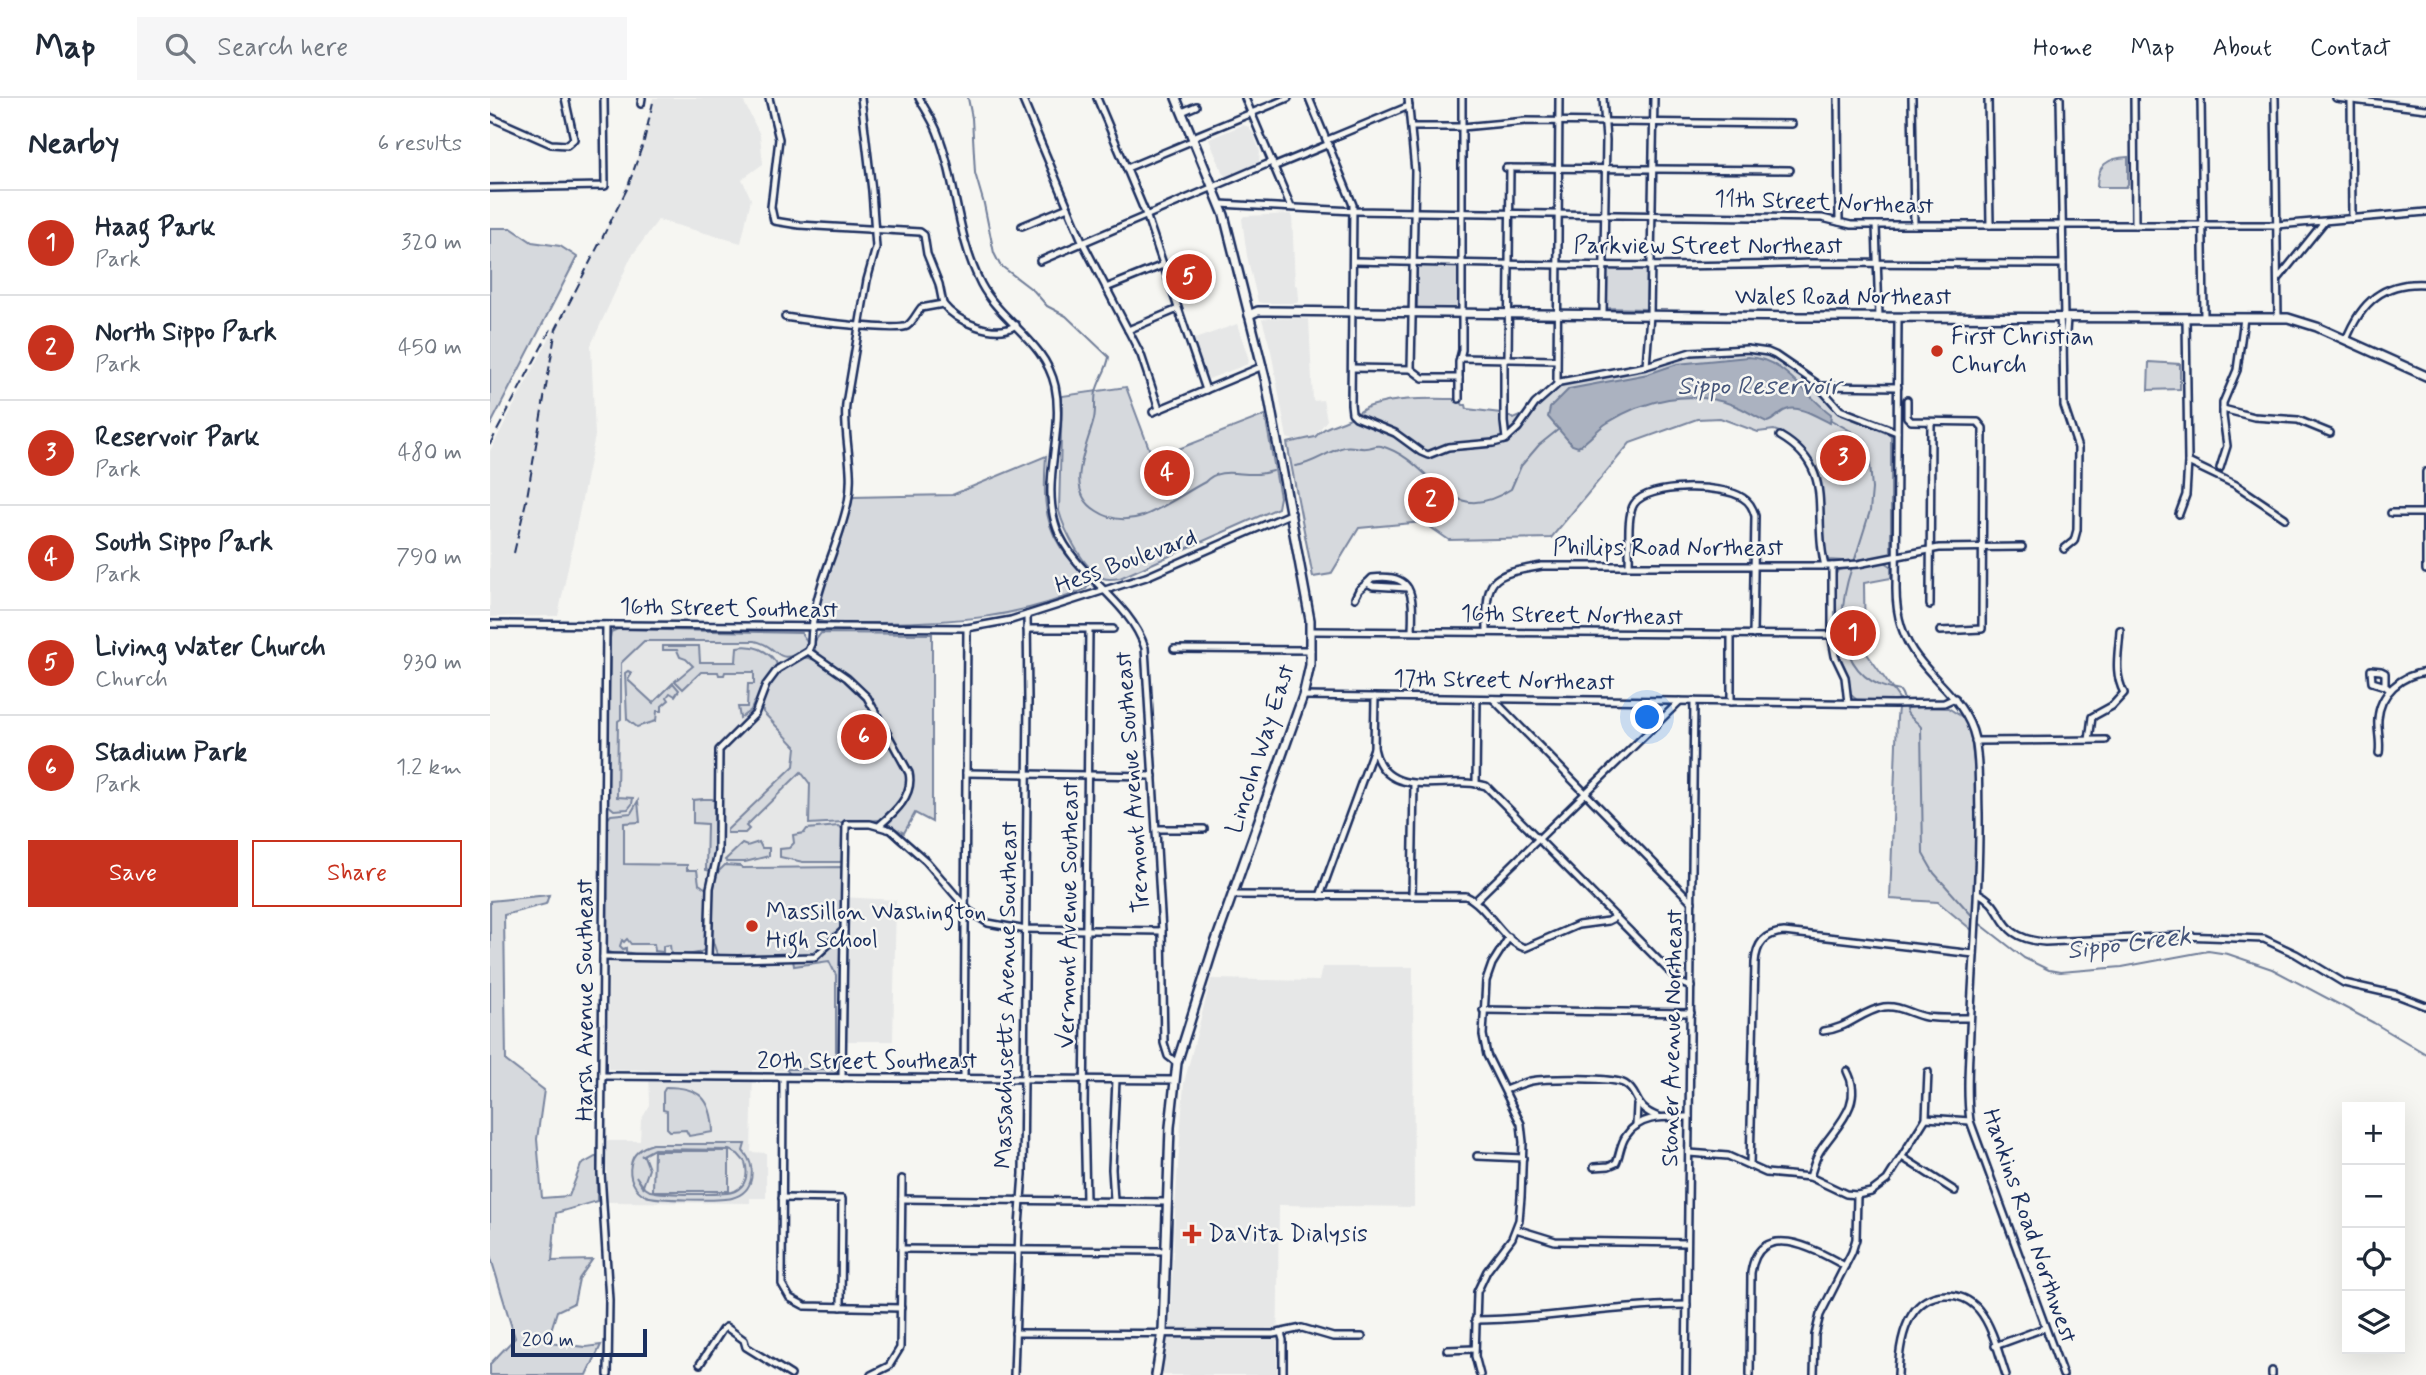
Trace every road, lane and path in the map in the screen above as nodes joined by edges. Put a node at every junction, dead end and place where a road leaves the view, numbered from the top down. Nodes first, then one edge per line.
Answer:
1 (565, 98) edge
2 (604, 98) edge
3 (769, 98) edge
4 (861, 98) edge
5 (919, 98) edge
6 (1022, 98) edge
7 (1097, 98) edge
8 (1177, 98) edge
9 (1245, 98) edge
10 (1287, 98) edge
11 (1309, 98) edge
12 (1408, 98) edge
13 (1462, 98) edge
14 (1559, 98) edge
15 (1603, 98) edge
16 (1654, 98) edge
17 (1838, 98) edge
18 (1912, 98) edge
19 (1988, 98) edge
20 (2060, 98) edge
21 (2134, 98) edge
22 (2201, 98) edge
23 (2275, 98) edge
24 (2336, 98) edge
25 (2351, 100) edge
26 (1196, 106) dead end
27 (1409, 106) junction
28 (2426, 109) edge
29 (1182, 112) junction
30 (1251, 113) junction
31 (490, 117) edge
32 (1559, 120) junction
33 (1605, 121) junction
34 (1654, 122) junction
35 (1792, 124) dead end
36 (1410, 127) junction
37 (1462, 127) junction
38 (1194, 139) junction
39 (1328, 142) junction
40 (1273, 164) junction
41 (1558, 167) junction
42 (1127, 168) junction
43 (1605, 168) junction
44 (1653, 169) junction
45 (1790, 170) dead end
46 (1214, 187) junction
47 (490, 188) edge
48 (1220, 204) junction
49 (1068, 207) junction
50 (1291, 207) junction
51 (1354, 211) junction
52 (1414, 212) junction
53 (2426, 212) edge
54 (1464, 213) junction
55 (1511, 213) junction
56 (1557, 214) junction
57 (1604, 215) junction
58 (1651, 215) junction
59 (1147, 217) junction
60 (2352, 219) junction
61 (1839, 222) junction
62 (2325, 222) junction
63 (1876, 225) junction
64 (1914, 225) junction
65 (1990, 225) junction
66 (2062, 225) junction
67 (2135, 225) junction
68 (2203, 225) junction
69 (2277, 225) junction
70 (1022, 226) dead end
71 (876, 229) junction
72 (1083, 243) junction
73 (1040, 261) dead end
74 (1353, 261) junction
75 (1413, 262) junction
76 (1463, 263) junction
77 (1510, 263) junction
78 (1877, 263) junction
79 (1557, 264) junction
80 (2063, 264) junction
81 (1163, 265) junction
82 (1603, 265) junction
83 (1650, 265) junction
84 (2278, 279) junction
85 (2426, 284) edge
86 (1106, 288) junction
87 (943, 304) junction
88 (1178, 309) junction
89 (1353, 312) junction
90 (1413, 313) junction
91 (1462, 313) junction
92 (1510, 313) junction
93 (1556, 314) junction
94 (1603, 314) junction
95 (1249, 315) junction
96 (1650, 315) junction
97 (785, 317) dead end
98 (1879, 317) junction
99 (1898, 318) junction
100 (2064, 318) junction
101 (2186, 318) junction
102 (2204, 318) junction
103 (2244, 318) junction
104 (2278, 318) junction
105 (859, 325) junction
106 (1016, 325) junction
107 (1128, 330) junction
108 (2346, 340) junction
109 (1460, 358) junction
110 (1506, 359) junction
111 (1556, 360) junction
112 (1263, 366) junction
113 (1646, 366) junction
114 (1352, 368) junction
115 (1411, 369) junction
116 (2426, 376) edge
117 (1459, 378) junction
118 (1557, 383) junction
119 (1819, 386) junction
120 (1898, 387) junction
121 (1206, 390) junction
122 (1459, 399) dead end
123 (1907, 400) dead end
124 (2223, 409) junction
125 (1931, 422) junction
126 (1897, 432) junction
127 (2330, 433) dead end
128 (1780, 436) dead end
129 (1506, 439) junction
130 (2188, 462) junction
131 (2220, 468) dead end
132 (2426, 472) edge
133 (1292, 513) junction
134 (2391, 513) dead end
135 (2426, 513) edge
136 (2179, 514) dead end
137 (2285, 518) dead end
138 (1982, 547) junction
139 (2022, 547) dead end
140 (2064, 549) dead end
141 (1930, 550) junction
142 (1896, 558) junction
143 (1629, 565) junction
144 (1754, 566) junction
145 (1825, 566) junction
146 (1832, 566) junction
147 (2426, 570) edge
148 (1105, 591) junction
149 (1356, 598) dead end
150 (1930, 605) dead end
151 (1027, 615) junction
152 (490, 624) edge
153 (606, 625) junction
154 (811, 627) junction
155 (967, 628) junction
156 (1027, 629) junction
157 (1089, 629) junction
158 (1113, 629) dead end
159 (2120, 630) dead end
160 (1311, 631) junction
161 (1412, 631) junction
162 (1940, 631) dead end
163 (1486, 632) junction
164 (1731, 635) junction
165 (1753, 635) junction
166 (1832, 635) junction
167 (1174, 649) dead end
168 (1311, 650) junction
169 (808, 651) junction
170 (2426, 672) edge
171 (1303, 696) junction
172 (1376, 697) junction
173 (1955, 698) junction
174 (1477, 699) junction
175 (1493, 699) junction
176 (1680, 701) junction
177 (1694, 701) junction
178 (1731, 702) junction
179 (1847, 703) junction
180 (2089, 740) junction
181 (2106, 740) dead end
182 (1975, 741) junction
183 (1374, 748) junction
184 (2379, 753) dead end
185 (966, 773) junction
186 (1027, 775) junction
187 (1088, 775) junction
188 (1153, 776) junction
189 (1414, 783) junction
190 (1476, 784) junction
191 (1585, 794) junction
192 (880, 825) junction
193 (1156, 829) junction
194 (1204, 829) dead end
195 (1540, 838) junction
196 (1978, 893) junction
197 (1232, 895) junction
198 (1320, 896) junction
199 (1412, 896) junction
200 (1475, 901) junction
201 (1692, 902) junction
202 (965, 907) junction
203 (1616, 917) junction
204 (844, 930) junction
205 (1025, 930) junction
206 (1087, 930) junction
207 (1162, 931) junction
208 (1508, 937) junction
209 (1974, 954) junction
210 (603, 957) junction
211 (708, 957) junction
212 (1691, 987) junction
213 (2426, 1006) edge
214 (1483, 1010) junction
215 (1691, 1013) junction
216 (1970, 1018) junction
217 (1823, 1031) dead end
218 (1177, 1063) junction
219 (1847, 1072) dead end
220 (1928, 1072) dead end
221 (602, 1076) junction
222 (783, 1077) junction
223 (842, 1078) junction
224 (964, 1078) junction
225 (1024, 1079) junction
226 (1085, 1080) junction
227 (1116, 1080) junction
228 (1174, 1080) junction
229 (1505, 1090) junction
230 (1636, 1101) junction
231 (1660, 1117) junction
232 (1689, 1117) junction
233 (1926, 1118) junction
234 (1970, 1121) junction
235 (1636, 1126) junction
236 (1689, 1153) junction
237 (1476, 1156) dead end
238 (1902, 1157) junction
239 (1522, 1158) junction
240 (1750, 1165) junction
241 (1594, 1167) dead end
242 (1810, 1177) junction
243 (902, 1180) dead end
244 (1955, 1191) dead end
245 (1857, 1195) junction
246 (782, 1198) junction
247 (902, 1199) junction
248 (1021, 1200) junction
249 (1086, 1200) junction
250 (1114, 1200) junction
251 (1168, 1202) junction
252 (1516, 1230) junction
253 (1687, 1244) junction
254 (901, 1249) junction
255 (1018, 1250) junction
256 (1166, 1251) junction
257 (1845, 1266) junction
258 (1687, 1305) junction
259 (841, 1307) junction
260 (901, 1308) junction
261 (1475, 1320) junction
262 (2045, 1328) junction
263 (1016, 1333) junction
264 (1281, 1333) junction
265 (1162, 1335) junction
266 (1362, 1337) dead end
267 (1995, 1346) junction
268 (1474, 1349) junction
269 (1447, 1350) dead end
270 (700, 1364) dead end
271 (608, 1375) edge
272 (791, 1375) edge
273 (871, 1375) edge
274 (1014, 1375) edge
275 (1156, 1375) edge
276 (1283, 1375) edge
277 (1480, 1375) edge
278 (1686, 1375) edge
279 (1750, 1375) edge
280 (1814, 1375) edge
281 (1898, 1375) edge
282 (2006, 1375) edge
283 (2063, 1375) edge

1 - 31 street
2 - 47 street
3 - 71 street
4 - 71 street
5 - 106 street, Tremont Avenue Southeast
6 - 49 street
7 - 42 street
8 - 29 main road, Lincoln Way East
9 - 30 street
10 - 30 street
11 - 39 street
12 - 27 street
13 - 37 street
14 - 32 street
15 - 33 street
16 - 34 street
17 - 61 street
18 - 64 street
19 - 65 street
20 - 66 street
21 - 67 street
22 - 68 street
23 - 69 street
24 - 25 street
25 - 28 street
25 - 60 street
26 - 29 street
27 - 36 street
27 - 39 street
29 - 38 main road, Lincoln Way East
30 - 38 street
30 - 40 street
32 - 33 street
32 - 37 street
32 - 41 street
33 - 34 street
33 - 43 street
34 - 35 street
34 - 44 street
36 - 37 street
36 - 52 street
37 - 54 street
38 - 42 street
38 - 46 main road, Lincoln Way East
39 - 40 street
39 - 51 street
40 - 46 street
40 - 50 street
41 - 43 street
41 - 55 street
41 - 56 street
42 - 59 street
43 - 44 street
43 - 57 street
44 - 45 street
44 - 58 street
46 - 48 main road, Lincoln Way East
46 - 59 street
48 - 50 street, 11th Street Northeast
48 - 95 main road, Lincoln Way East
49 - 70 street
49 - 72 street
50 - 51 street, 11th Street Northeast
51 - 52 street, 11th Street Northeast
51 - 74 street
52 - 54 street, 11th Street Northeast
52 - 75 street
53 - 60 street, 11th Street Northeast
54 - 55 street, 11th Street Northeast
54 - 76 street
55 - 56 street, 11th Street Northeast
55 - 77 street
56 - 57 street, 11th Street Northeast
56 - 79 street
57 - 58 street, 11th Street Northeast
57 - 82 street
58 - 61 street, 11th Street Northeast
58 - 83 street
59 - 72 street
59 - 81 street
60 - 62 street, 11th Street Northeast
61 - 63 street, 11th Street Northeast
62 - 69 street, 11th Street Northeast
62 - 84 street
63 - 64 street, 11th Street Northeast
63 - 78 street
64 - 65 street, 11th Street Northeast
65 - 66 street, 11th Street Northeast
66 - 67 street, 11th Street Northeast
66 - 80 street
67 - 68 street, 11th Street Northeast
68 - 69 street, 11th Street Northeast
68 - 102 street
69 - 84 street
71 - 87 street
71 - 105 street
72 - 73 street
72 - 86 street
74 - 75 street, Parkview Street Northeast
74 - 89 street
75 - 76 street, Parkview Street Northeast
75 - 90 street
76 - 77 street, Parkview Street Northeast
76 - 91 street
77 - 79 street, Parkview Street Northeast
77 - 92 street
78 - 80 street, Parkview Street Northeast
78 - 83 street, Parkview Street Northeast
78 - 98 street
79 - 82 street, Parkview Street Northeast
79 - 93 street
80 - 100 street
81 - 86 street
81 - 88 street
82 - 83 street, Parkview Street Northeast
82 - 94 street
83 - 96 street
84 - 104 street
85 - 108 street
86 - 107 street
87 - 105 street
87 - 106 street
88 - 107 street
88 - 121 street
89 - 90 main road, Wales Road Northeast
89 - 95 main road, Wales Road Northeast
89 - 114 street
90 - 91 main road, Wales Road Northeast
90 - 115 street
91 - 92 main road, Wales Road Northeast
91 - 109 street
92 - 93 main road, Wales Road Northeast
92 - 110 street
93 - 94 main road, Wales Road Northeast
93 - 111 street
94 - 96 main road, Wales Road Northeast
95 - 112 main road, Lincoln Way East
96 - 98 main road, Wales Road Northeast
96 - 113 street
97 - 105 street
98 - 99 main road, Wales Road Northeast
99 - 100 main road, Wales Road Northeast
99 - 120 street, Hankins Road Northwest
100 - 101 main road, Wales Road Northeast
100 - 140 street
101 - 102 main road, Wales Road Northeast
101 - 130 street
102 - 103 main road, Wales Road Northeast
103 - 104 main road, Wales Road Northeast
103 - 124 street
104 - 108 main road, Wales Road Northeast
105 - 154 street
106 - 148 street, Tremont Avenue Southeast
107 - 121 street
108 - 116 main road, Wales Road Northeast
109 - 110 street
109 - 117 street
110 - 111 street
110 - 129 street
111 - 118 street
112 - 121 street
112 - 133 main road, Lincoln Way East
113 - 118 street
113 - 119 street
114 - 115 street
114 - 129 street
115 - 117 street
117 - 122 street
118 - 129 street
119 - 120 street
119 - 126 street
120 - 126 street, Hankins Road Northwest
123 - 125 street
124 - 127 street
124 - 131 street
125 - 138 street
125 - 141 street
126 - 142 street, Hankins Road Northwest
128 - 145 street
130 - 136 street
130 - 137 street
132 - 135 street
133 - 148 street, Hess Boulevard
133 - 160 main road, Lincoln Way East
134 - 135 street
135 - 147 street
138 - 139 street, Phillips Road Northeast
138 - 141 street, Phillips Road Northeast
138 - 162 street
141 - 142 street, Phillips Road Northeast
141 - 150 street
142 - 146 street, Phillips Road Northeast
142 - 173 street, Hankins Road Northwest
143 - 144 street, Phillips Road Northeast
143 - 144 street
143 - 163 street, Phillips Road Northeast
144 - 145 street, Phillips Road Northeast
144 - 165 street
145 - 146 street, Phillips Road Northeast
146 - 166 street
148 - 151 street, Hess Boulevard
148 - 188 street, Tremont Avenue Southeast
149 - 161 street
151 - 155 street, Hess Boulevard
151 - 156 street, Massachusetts Avenue Southeast
152 - 153 street, 16th Street Southeast
153 - 154 street, 16th Street Southeast
153 - 210 street, Harsh Avenue Southeast
154 - 155 street, 16th Street Southeast
154 - 169 street
155 - 185 street
156 - 157 street
156 - 186 street, Massachusetts Avenue Southeast
157 - 158 street
157 - 187 street, Vermont Avenue Southeast
159 - 180 street
160 - 161 street, 16th Street Northeast
160 - 168 main road, Lincoln Way East
161 - 163 street, 16th Street Northeast
163 - 164 street, 16th Street Northeast
164 - 165 street, 16th Street Northeast
164 - 178 street
165 - 166 street, 16th Street Northeast
166 - 179 street
167 - 168 street
168 - 171 main road, Lincoln Way East
169 - 192 street
169 - 211 street
170 - 184 street
171 - 172 street, 17th Street Northeast
171 - 197 main road, Lincoln Way East
172 - 174 street, 17th Street Northeast
172 - 183 street
173 - 179 street, 17th Street Northeast
173 - 182 street, Hankins Road Northwest
174 - 175 street, 17th Street Northeast
174 - 190 street
175 - 176 street, 17th Street Northeast
175 - 191 street
176 - 177 street, 17th Street Northeast
176 - 191 street
177 - 178 street, 17th Street Northeast
177 - 201 street, Stoner Avenue Northeast
178 - 179 street, 17th Street Northeast
180 - 181 street
180 - 182 street
182 - 196 street, Hankins Road Northwest
183 - 189 street
183 - 198 street
185 - 186 street
185 - 202 street
186 - 187 street
186 - 205 street, Massachusetts Avenue Southeast
187 - 188 street
187 - 206 street, Vermont Avenue Southeast
188 - 193 street, Tremont Avenue Southeast
189 - 190 street
189 - 199 street
190 - 195 street
191 - 195 street
191 - 201 street
192 - 202 street
192 - 204 street
193 - 194 street
193 - 207 street, Tremont Avenue Southeast
195 - 200 street
195 - 203 street
196 - 209 street, Hankins Road Northwest
196 - 213 street
197 - 198 street
197 - 218 main road, Lincoln Way East
198 - 199 street
199 - 200 street
200 - 208 street
201 - 212 street, Stoner Avenue Northeast
202 - 205 street
202 - 224 street
203 - 208 street
203 - 212 street
204 - 211 street
204 - 223 street
205 - 206 street
205 - 225 street, Massachusetts Avenue Southeast
206 - 207 street
206 - 226 street, Vermont Avenue Southeast
207 - 218 street, Tremont Avenue Southeast
208 - 214 street
209 - 216 street, Hankins Road Northwest
209 - 240 street
210 - 211 street
210 - 221 street, Harsh Avenue Southeast
212 - 215 street, Stoner Avenue Northeast
214 - 215 street
214 - 229 street
215 - 232 street, Stoner Avenue Northeast
216 - 217 street
216 - 234 street, Hankins Road Northwest
218 - 228 main road, Lincoln Way East
219 - 242 street
220 - 233 street
221 - 222 street, 20th Street Southeast
221 - 271 street, Harsh Avenue Southeast
222 - 223 street, 20th Street Southeast
222 - 246 street
223 - 224 street, 20th Street Southeast
224 - 225 street, 20th Street Southeast
225 - 226 street, 20th Street Southeast
225 - 248 street, Massachusetts Avenue Southeast
226 - 227 street, 20th Street Southeast
226 - 249 street, Vermont Avenue Southeast
227 - 228 street, 20th Street Southeast
227 - 250 street
228 - 251 main road, Lincoln Way East
229 - 230 street
229 - 239 street
230 - 231 street
230 - 235 street
231 - 232 street
231 - 235 street
232 - 236 street, Stoner Avenue Northeast
233 - 234 street
233 - 238 street
234 - 262 street, Hankins Road Northwest
235 - 241 street
236 - 240 street
236 - 253 street, Stoner Avenue Northeast
237 - 239 street
238 - 244 street
238 - 245 street
239 - 252 street
240 - 242 street
242 - 245 street
243 - 247 street
245 - 257 street
246 - 259 street
246 - 259 street
247 - 248 street
247 - 254 street
248 - 249 street
248 - 255 street, Massachusetts Avenue Southeast
249 - 250 street
250 - 251 street
251 - 256 main road, Lincoln Way East
252 - 253 street
252 - 261 street
253 - 258 street, Stoner Avenue Northeast
254 - 255 street
254 - 260 street
255 - 256 street
255 - 263 street, Massachusetts Avenue Southeast
256 - 265 main road, Lincoln Way East
257 - 279 street
257 - 280 street
258 - 261 street
258 - 278 street, Stoner Avenue Northeast
259 - 260 street
260 - 273 street
261 - 268 street
262 - 267 street
262 - 283 street, Hankins Road Northwest
263 - 265 street
263 - 274 street, Massachusetts Avenue Southeast
264 - 265 street
264 - 266 street
264 - 276 street
265 - 275 main road, Lincoln Way East
267 - 281 street
267 - 282 street
268 - 269 street
268 - 277 street
270 - 272 street

